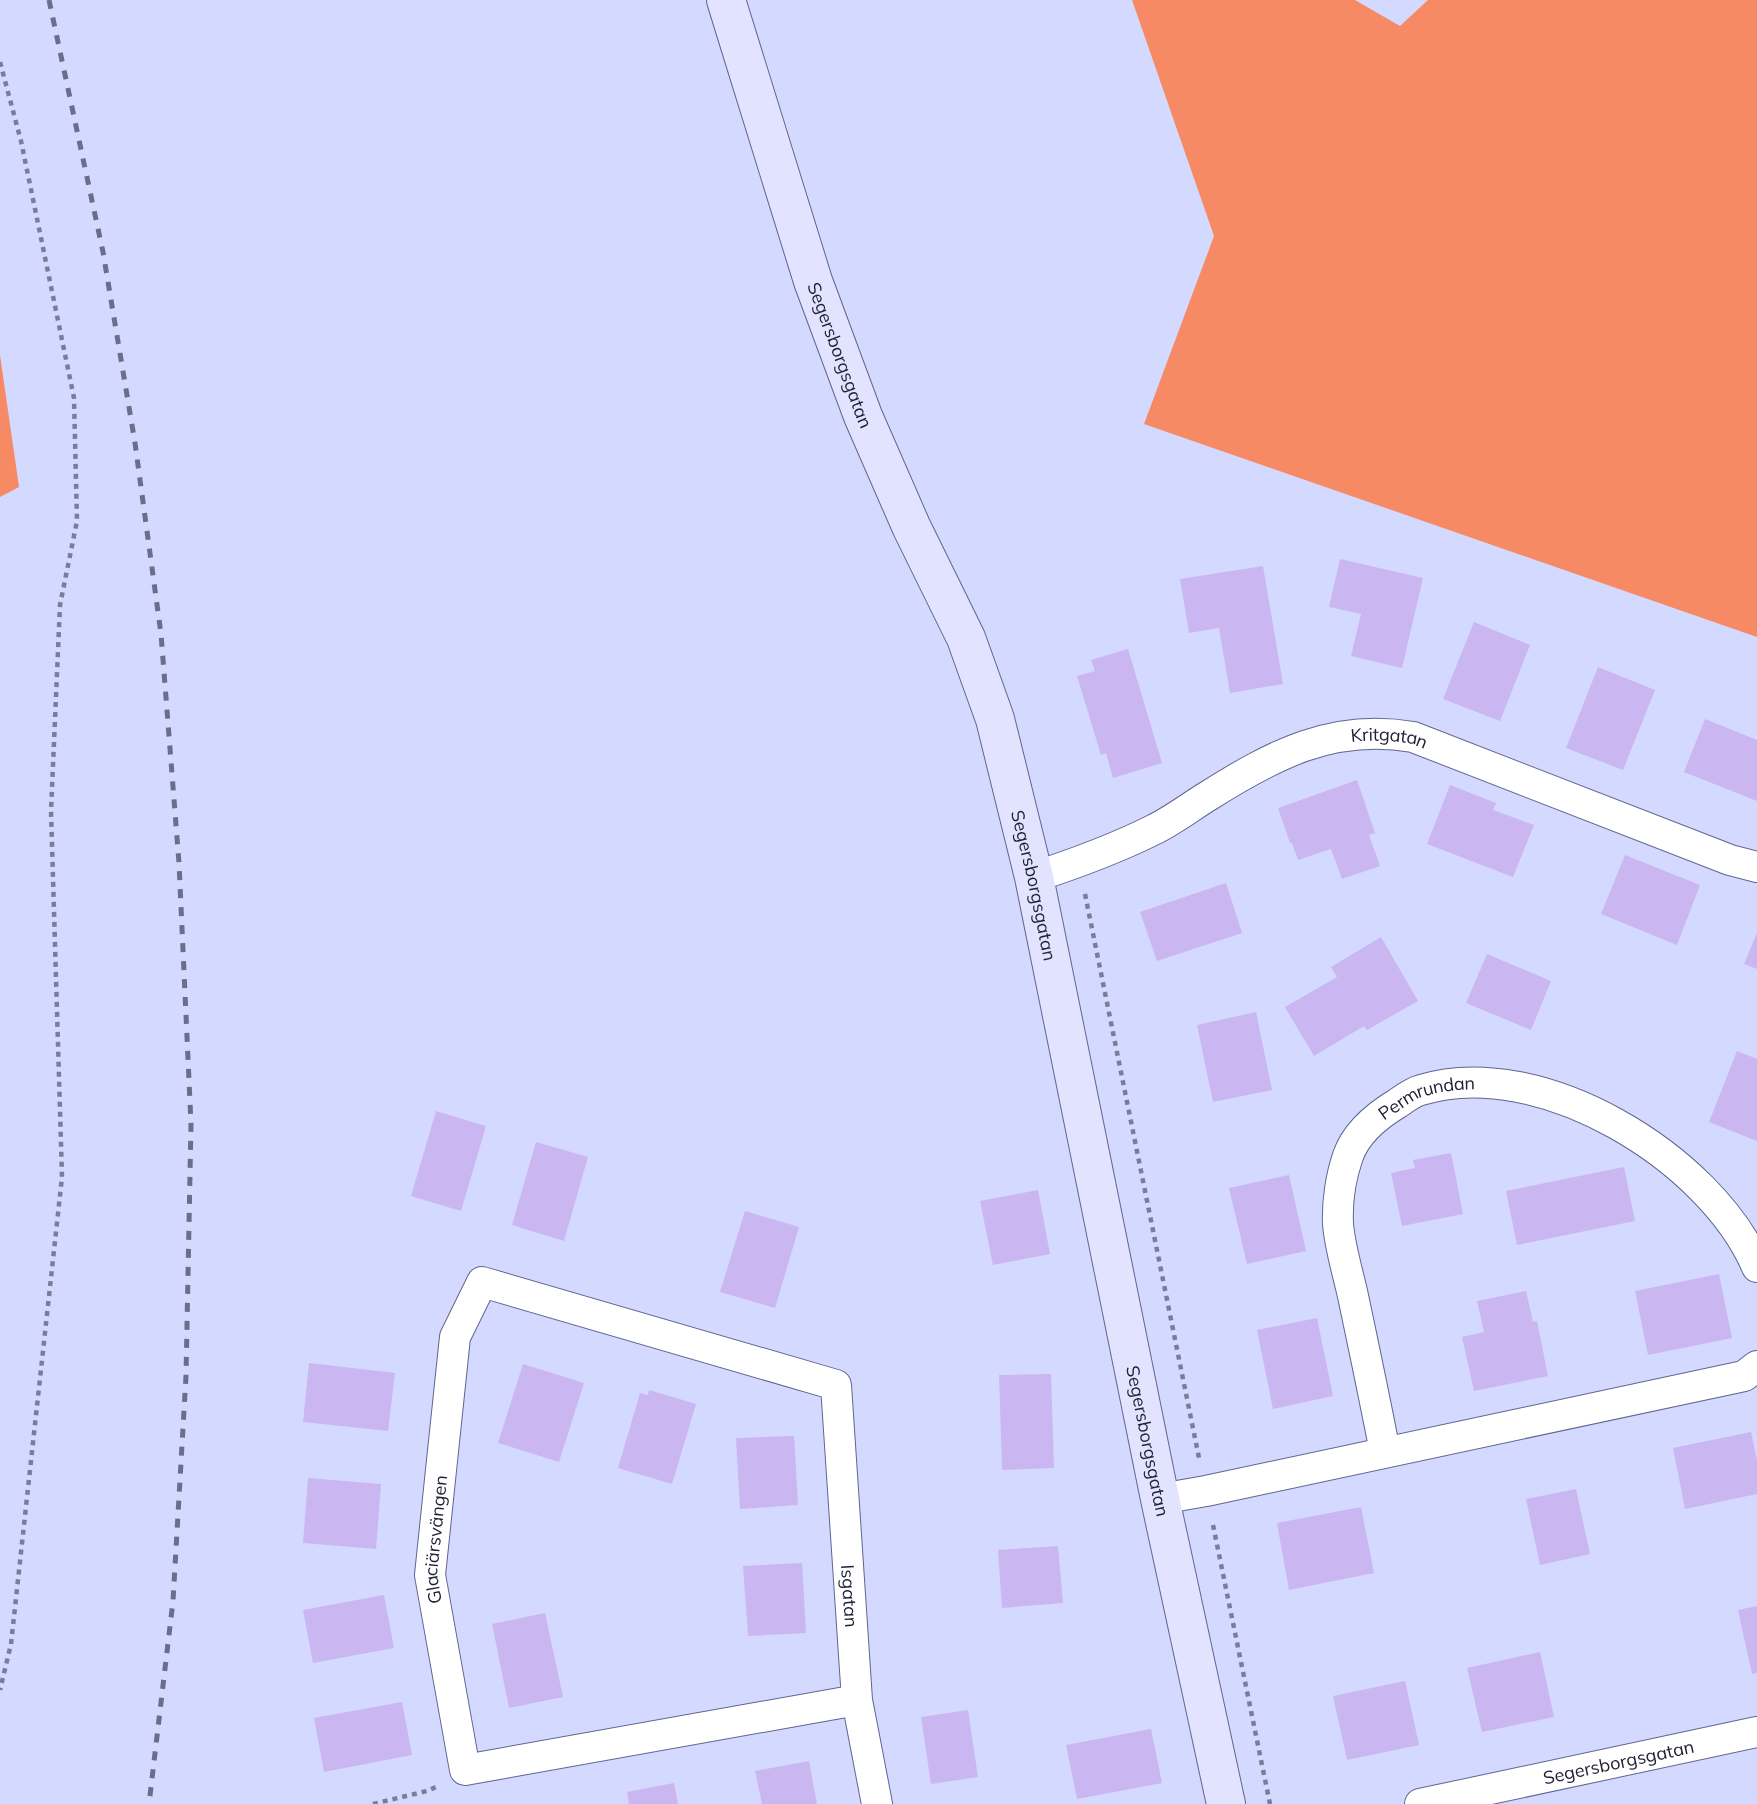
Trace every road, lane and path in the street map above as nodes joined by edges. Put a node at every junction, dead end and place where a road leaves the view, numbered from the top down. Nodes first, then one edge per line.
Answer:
1 (726, 0) edge
2 (0, 62) edge
3 (1079, 862) junction
4 (1757, 867) edge
5 (1034, 877) junction
6 (1757, 1267) edge
7 (1757, 1366) edge
8 (836, 1385) joint
9 (1385, 1452) junction
10 (1206, 1491) junction
11 (1160, 1499) junction
12 (0, 1690) edge
13 (858, 1700) junction
14 (1757, 1732) edge
15 (465, 1770) junction
16 (1433, 1803) edge
17 (373, 1804) edge
18 (877, 1804) edge
19 (1226, 1804) edge
20 (1270, 1804) edge

1 - 5 street, Segersborgsgatan
2 - 12 path
3 - 4 street, Kritgatan
3 - 5 street, Kritgatan
3 - 10 path
5 - 11 street, Segersborgsgatan
6 - 9 street, Permrundan
7 - 9 street
8 - 13 street, Isgatan
8 - 15 street, Glaciärsvängen
9 - 10 street
10 - 11 street
10 - 20 path
11 - 19 street, Segersborgsgatan
13 - 15 street
13 - 18 street, Isgatan
14 - 16 street, Segersborgsgatan
15 - 17 path

